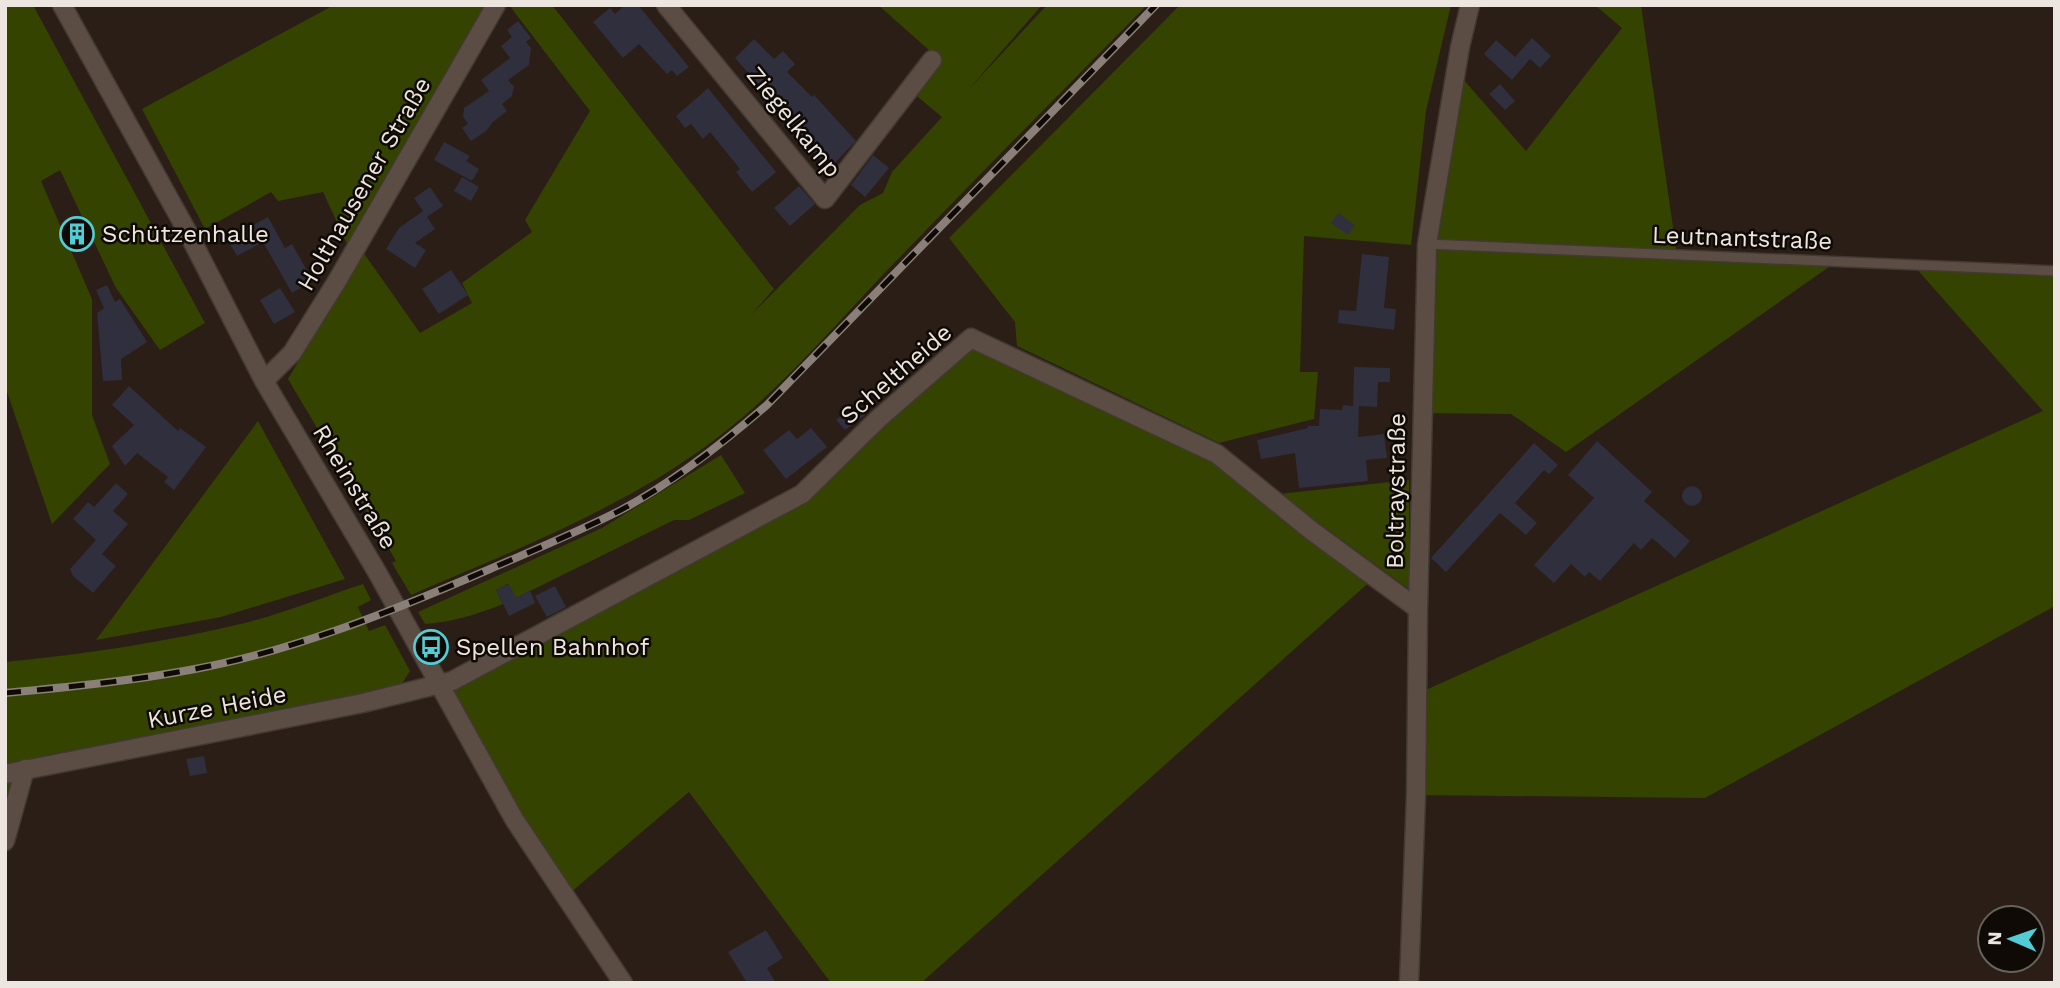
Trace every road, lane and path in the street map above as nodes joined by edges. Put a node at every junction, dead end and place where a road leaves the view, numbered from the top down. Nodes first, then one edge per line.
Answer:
1 (62, 5) edge
2 (496, 5) edge
3 (666, 5) edge
4 (1470, 5) edge
5 (932, 60) dead end
6 (1427, 244) junction
7 (2055, 271) edge
8 (264, 381) junction
9 (1418, 609) junction
10 (438, 685) junction
11 (25, 769) junction
12 (5, 774) edge
13 (5, 841) edge
14 (623, 983) edge
15 (1409, 983) edge

1 - 8 street, Rheinstraße
2 - 8 street, Holthausener Straße
3 - 5 street, Ziegelkamp
4 - 6 street, Boltraystraße
6 - 7 lane, Leutnantstraße
6 - 9 street, Boltraystraße
8 - 10 street, Rheinstraße
9 - 10 street, Scheltheide
9 - 15 street, Boltraystraße
10 - 11 street, Kurze Heide
10 - 14 street, Rheinstraße
11 - 12 street, Kurze Heide
11 - 13 street

